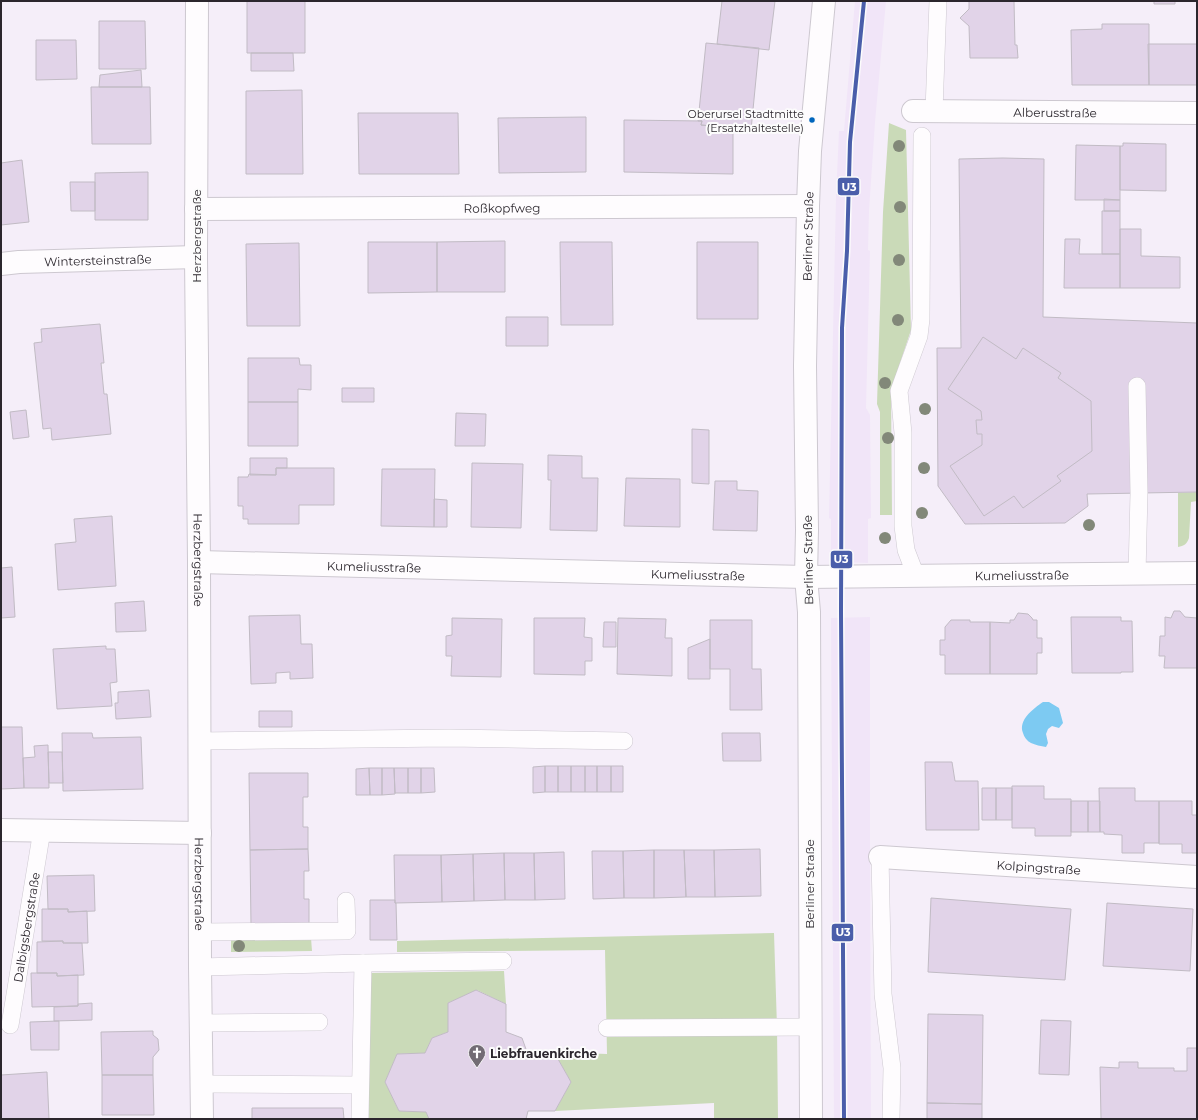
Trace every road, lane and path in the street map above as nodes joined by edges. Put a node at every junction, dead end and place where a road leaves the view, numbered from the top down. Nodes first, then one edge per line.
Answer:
1 (196, 1) edge
2 (824, 1) edge
3 (938, 1) edge
4 (923, 111) joint
5 (1197, 113) edge
6 (922, 136) dead end
7 (808, 206) junction
8 (196, 209) junction
9 (196, 257) junction
10 (1, 264) edge
11 (1137, 386) dead end
12 (199, 562) junction
13 (1197, 573) edge
14 (1137, 574) junction
15 (916, 576) junction
16 (806, 577) junction
17 (199, 741) junction
18 (624, 741) dead end
19 (1, 830) edge
20 (42, 830) junction
21 (200, 833) junction
22 (880, 857) joint
23 (1197, 877) edge
24 (346, 901) dead end
25 (200, 932) junction
26 (504, 961) dead end
27 (363, 963) junction
28 (200, 967) junction
29 (319, 1022) dead end
30 (201, 1023) junction
31 (10, 1025) dead end
32 (811, 1027) junction
33 (608, 1028) dead end
34 (202, 1084) junction
35 (360, 1085) junction
36 (202, 1119) edge
37 (360, 1119) edge
38 (810, 1119) edge
39 (891, 1119) edge

1 - 8 street, Herzbergstraße
2 - 7 street, Berliner Straße
3 - 4 lane
4 - 5 street, Alberusstraße
6 - 15 lane
7 - 8 street, Roßkopfweg
7 - 16 street, Berliner Straße
8 - 9 street, Herzbergstraße
9 - 10 street, Wintersteinstraße
9 - 12 street, Herzbergstraße
11 - 14 lane
12 - 16 street, Kumeliusstraße
12 - 17 street, Herzbergstraße
13 - 14 street, Kumeliusstraße
14 - 15 street, Kumeliusstraße
15 - 16 street, Kumeliusstraße
16 - 32 street, Berliner Straße
17 - 18 lane
17 - 21 street, Herzbergstraße
19 - 20 street
20 - 21 street
20 - 31 lane, Dalbigsbergstraße
21 - 25 street, Herzbergstraße
22 - 23 street, Kolpingstraße
22 - 39 lane
24 - 25 lane
25 - 28 street, Herzbergstraße
26 - 27 lane
27 - 28 lane
27 - 35 lane
28 - 30 street, Herzbergstraße
29 - 30 lane
30 - 34 street, Herzbergstraße
32 - 33 lane
32 - 38 street, Berliner Straße
34 - 35 lane
34 - 36 street, Herzbergstraße
35 - 37 lane

